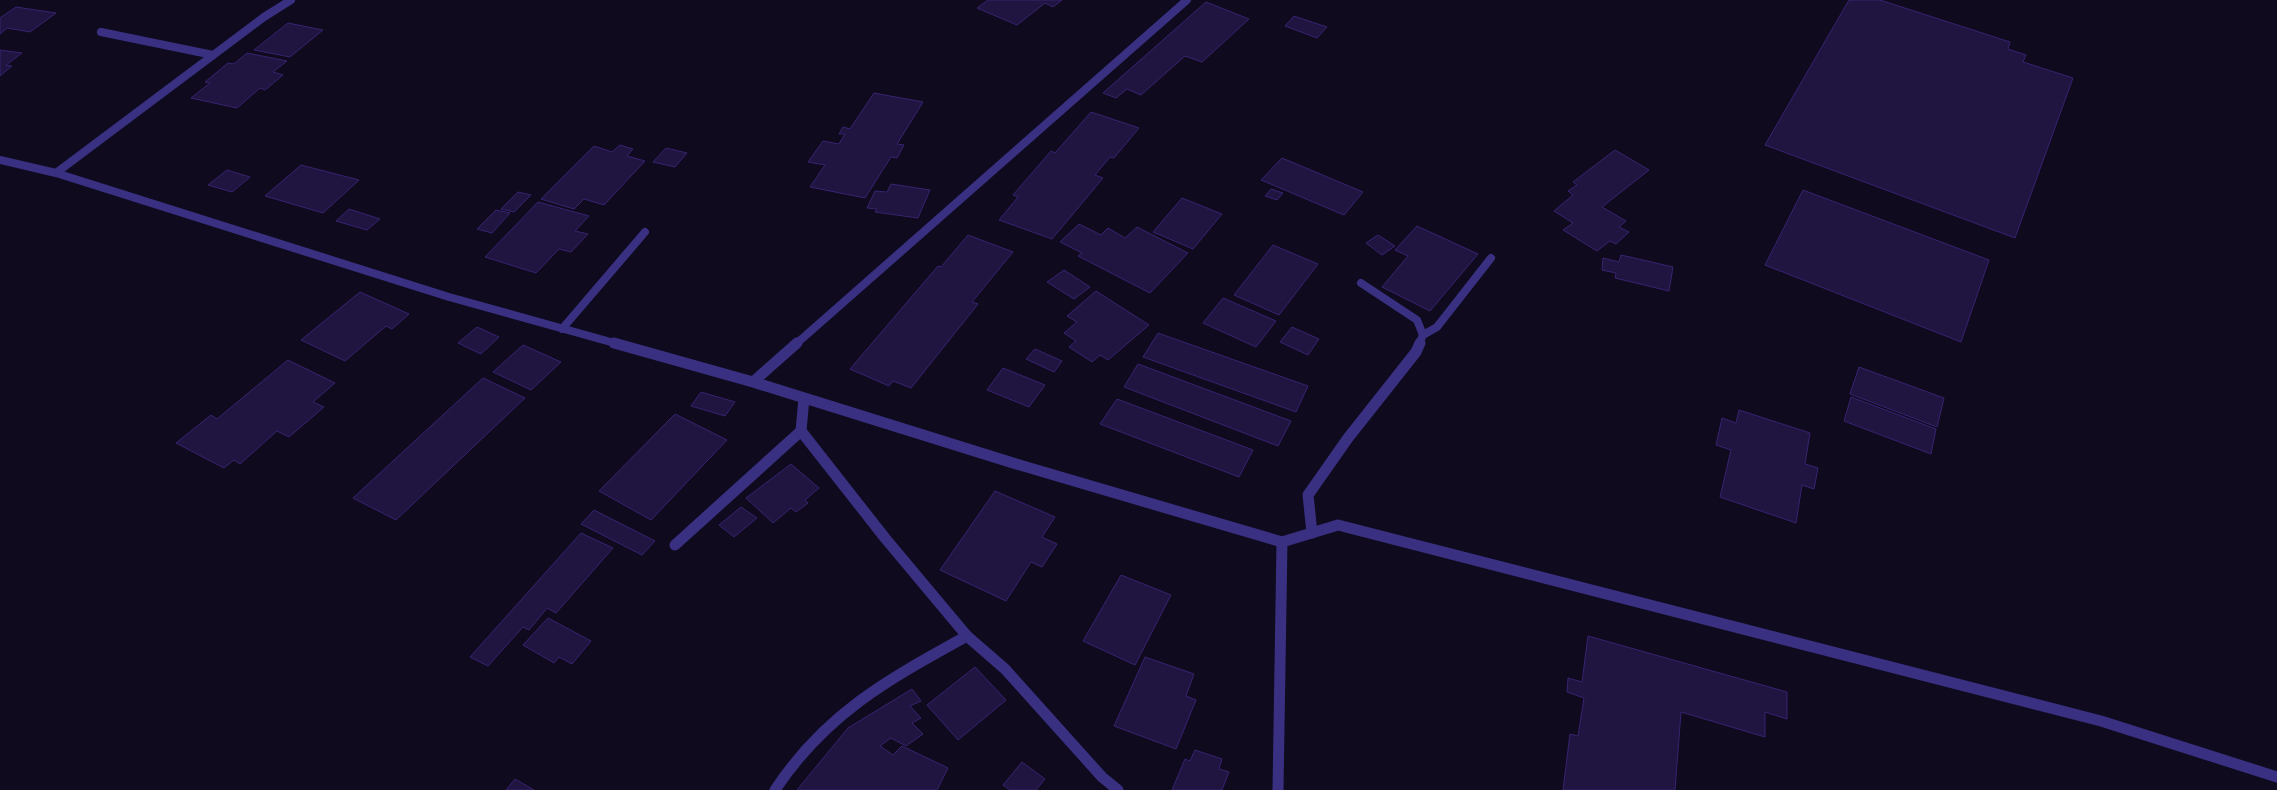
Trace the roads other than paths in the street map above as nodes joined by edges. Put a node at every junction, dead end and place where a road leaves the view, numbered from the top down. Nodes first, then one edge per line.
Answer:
1 (291, 0) edge
2 (1187, 0) edge
3 (101, 32) dead end
4 (213, 55) junction
5 (0, 160) edge
6 (56, 173) junction
7 (645, 232) dead end
8 (1491, 258) dead end
9 (1361, 283) dead end
10 (562, 329) junction
11 (1424, 335) junction
12 (752, 382) junction
13 (804, 398) junction
14 (801, 431) junction
15 (1312, 533) junction
16 (1282, 542) junction
17 (675, 545) dead end
18 (967, 636) junction
19 (2277, 777) edge
20 (775, 790) edge
21 (1118, 790) edge
22 (1278, 790) edge

1 - 4 street
2 - 12 street
3 - 4 street
4 - 6 street
5 - 6 street
6 - 10 street
7 - 10 street
8 - 11 street
9 - 11 street
10 - 12 street
11 - 15 street
12 - 13 street
13 - 14 street
13 - 16 street
14 - 17 street
14 - 18 street
15 - 16 street
15 - 19 street
16 - 22 street
18 - 20 street
18 - 21 street

